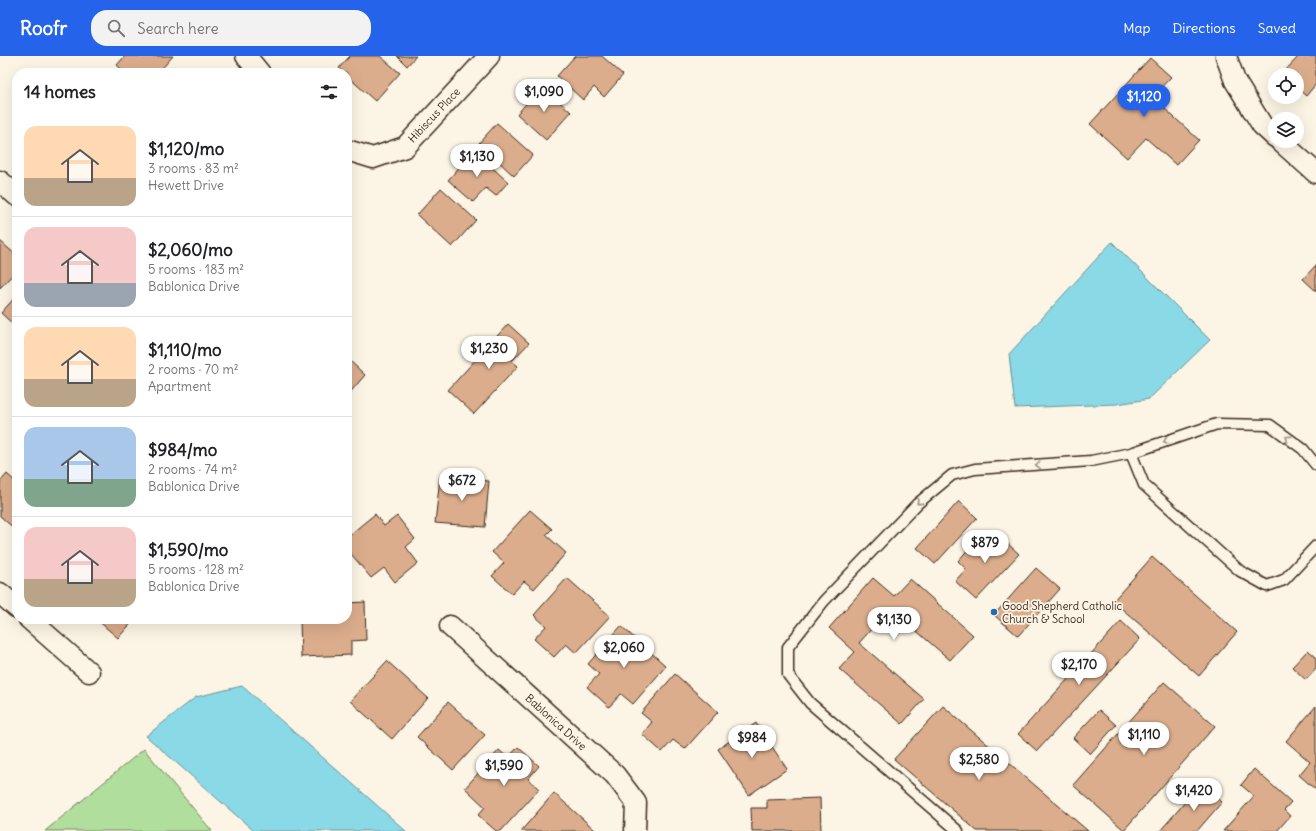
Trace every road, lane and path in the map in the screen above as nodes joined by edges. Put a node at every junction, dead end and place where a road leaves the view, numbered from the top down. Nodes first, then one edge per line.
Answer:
1 (246, 56) edge
2 (489, 56) edge
3 (1226, 56) edge
4 (256, 68) edge
5 (1268, 131) edge
6 (1288, 148) edge
7 (352, 152) edge
8 (1316, 173) edge
9 (0, 181) edge
10 (12, 192) edge
11 (1131, 453) junction
12 (1316, 465) edge
13 (1316, 546) edge
14 (0, 593) edge
15 (12, 604) edge
16 (35, 624) edge
17 (450, 626) dead end
18 (89, 672) dead end
19 (636, 831) edge
20 (958, 831) edge

1 - 4 street
2 - 7 street, Hibiscus Place
3 - 5 street
6 - 8 street
9 - 10 street
12 -> 11 lane
11 - 13 lane
11 -> 20 lane
14 - 15 street
16 - 18 street
17 - 19 street, Bablonica Drive

